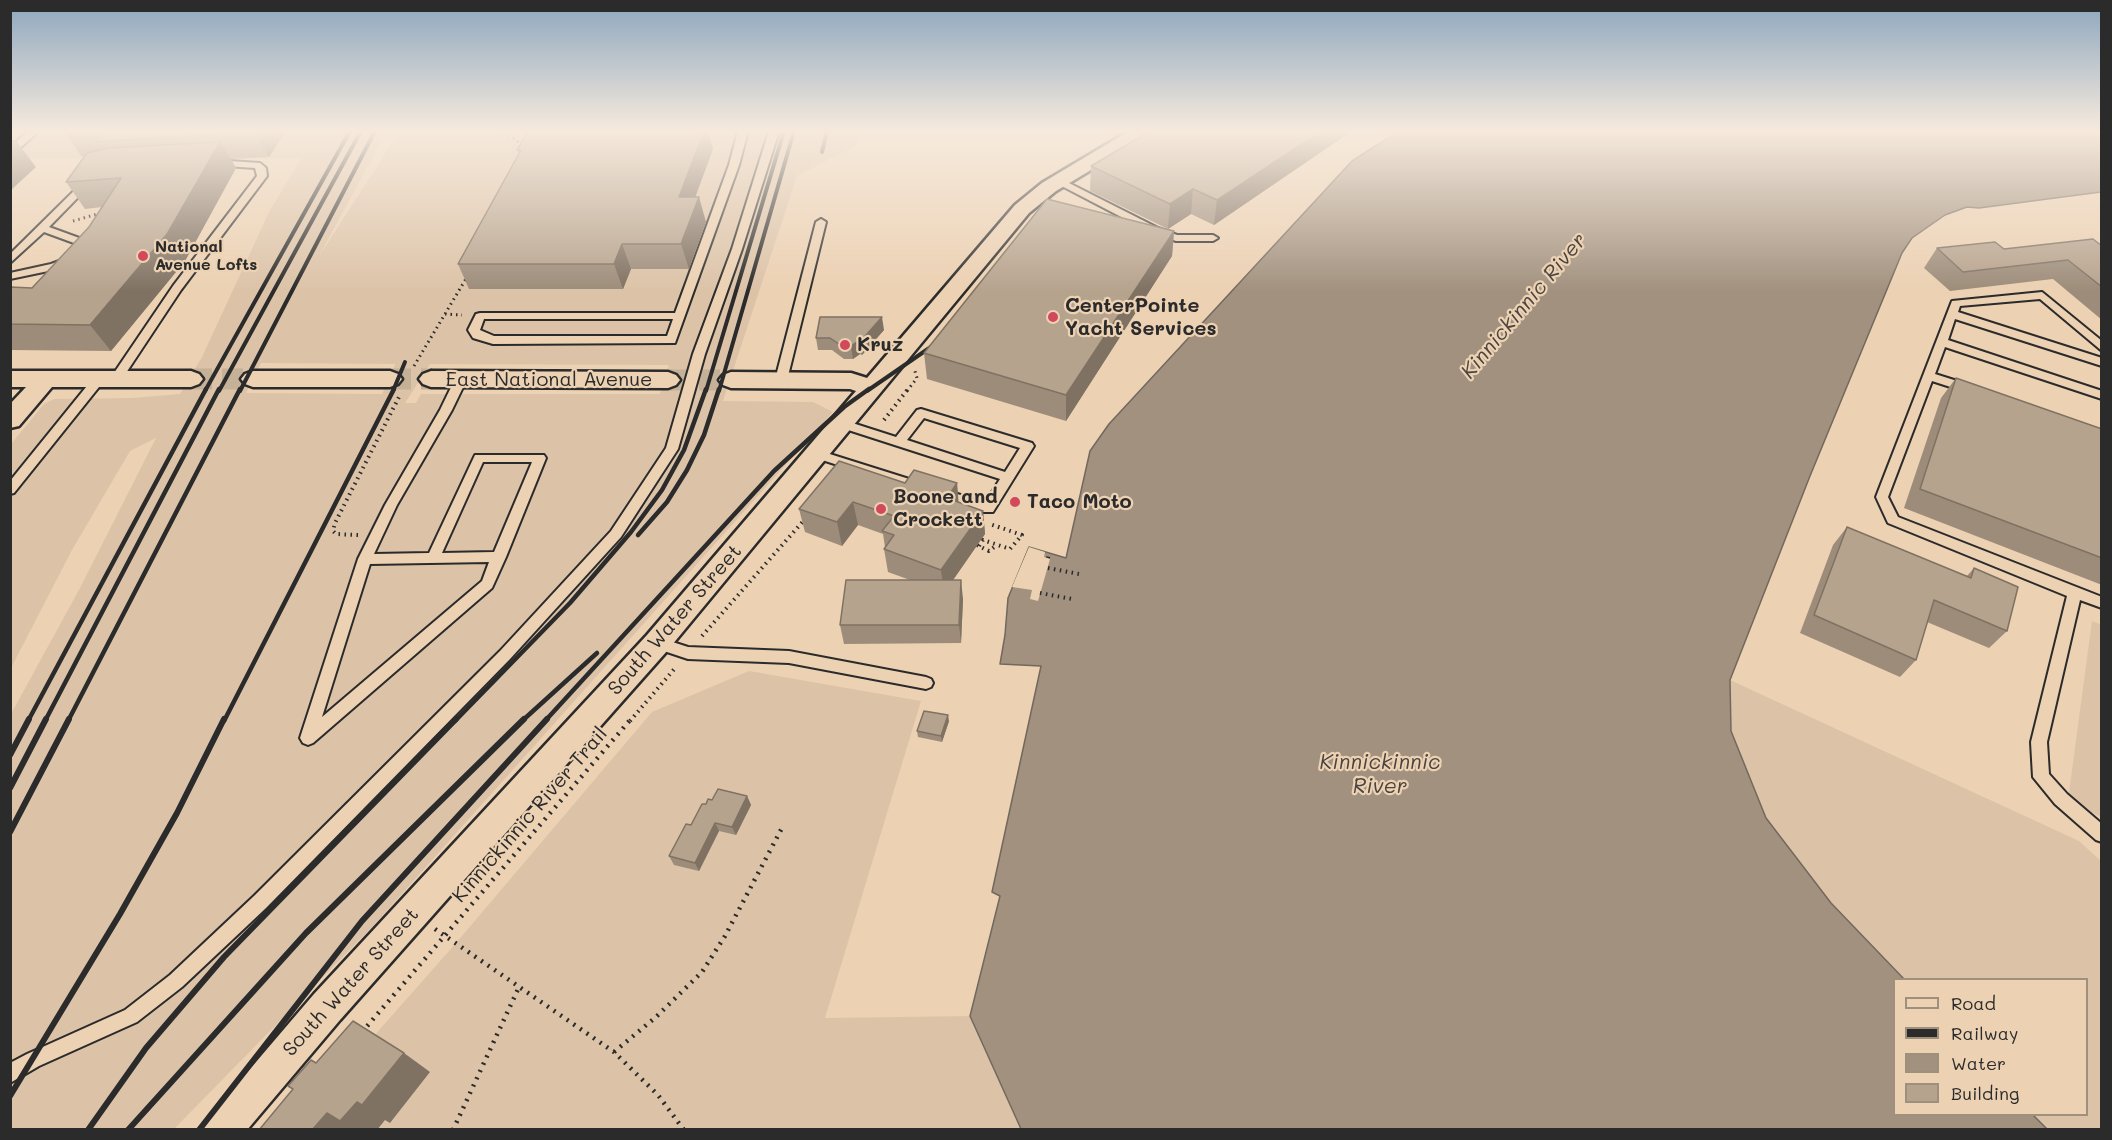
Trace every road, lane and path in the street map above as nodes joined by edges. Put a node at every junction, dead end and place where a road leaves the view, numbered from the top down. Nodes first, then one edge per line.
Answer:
1 (87, 184) edge
2 (256, 184) edge
3 (728, 184) edge
4 (757, 184) edge
5 (1055, 184) edge
6 (1065, 184) edge
7 (106, 213) edge
8 (69, 222) dead end
9 (821, 222) dead end
10 (42, 228) junction
11 (1213, 238) dead end
12 (10, 260) edge
13 (10, 276) edge
14 (468, 276) edge
15 (1952, 314) junction
16 (679, 316) junction
17 (1941, 342) junction
18 (2102, 347) edge
19 (420, 352) dead end
20 (2102, 362) edge
21 (1928, 376) junction
22 (917, 378) dead end
23 (10, 379) edge
24 (46, 379) junction
25 (108, 379) junction
26 (191, 379) tunnel mouth
27 (253, 379) tunnel mouth
28 (390, 379) tunnel mouth
29 (431, 379) tunnel mouth
30 (461, 379) junction
31 (668, 380) tunnel mouth
32 (731, 380) tunnel mouth
33 (782, 380) junction
34 (873, 388) junction
35 (1983, 394) edge
36 (2102, 396) edge
37 (396, 403) dead end
38 (10, 420) edge
39 (843, 424) junction
40 (874, 434) junction
41 (899, 442) junction
42 (817, 454) junction
43 (1008, 477) junction
44 (10, 490) edge
45 (812, 510) edge
46 (988, 524) dead end
47 (376, 535) junction
48 (997, 545) junction
49 (499, 557) junction
50 (433, 558) junction
51 (364, 559) junction
52 (1048, 568) dead end
53 (1079, 574) dead end
54 (1040, 593) dead end
55 (2075, 593) junction
56 (1072, 599) dead end
57 (2102, 603) edge
58 (657, 643) junction
59 (688, 653) junction
60 (926, 682) dead end
61 (783, 826) dead end
62 (2102, 835) edge
63 (412, 914) junction
64 (446, 936) junction
65 (519, 987) junction
66 (356, 1040) edge
67 (614, 1052) junction
68 (10, 1074) edge
69 (222, 1130) edge
70 (453, 1130) edge
71 (684, 1130) edge

1 - 10 lane
2 - 25 lane
3 - 16 lane
4 - 68 lane
5 - 34 street, South Water Street
6 - 11 lane
7 - 8 path
9 - 33 lane
10 - 12 lane
10 - 13 lane
14 - 19 path
15 - 17 lane
15 - 18 lane
15 - 20 lane
16 - 16 lane
17 - 21 lane
17 - 36 lane
21 - 35 lane
21 - 55 lane
22 - 40 path
23 - 24 street
24 - 25 street
24 - 38 street
25 - 26 street
25 - 44 lane
27 - 28 street
29 - 30 street, East National Avenue
30 - 31 street, East National Avenue
30 - 47 lane
32 - 33 street
33 - 34 street
34 - 39 street, South Water Street
37 - 47 path
39 - 40 lane
39 - 42 street, South Water Street
40 - 41 lane
41 - 43 lane
41 - 43 lane
42 - 43 lane
42 - 58 street, South Water Street
45 - 59 path, Kinnickinnic River Trail
46 - 48 path
47 - 51 lane
48 - 48 path
49 - 50 lane
49 - 50 lane
49 - 51 lane
50 - 51 lane
52 - 53 path
54 - 56 path
55 - 57 lane
55 - 62 lane
58 - 59 lane
58 - 63 street, South Water Street
59 - 60 lane
59 - 64 path, Kinnickinnic River Trail
61 - 67 path
63 - 64 path
63 - 69 street, South Water Street
64 - 65 path
64 - 66 path, Kinnickinnic River Trail
65 - 67 path
65 - 70 path
67 - 71 path

